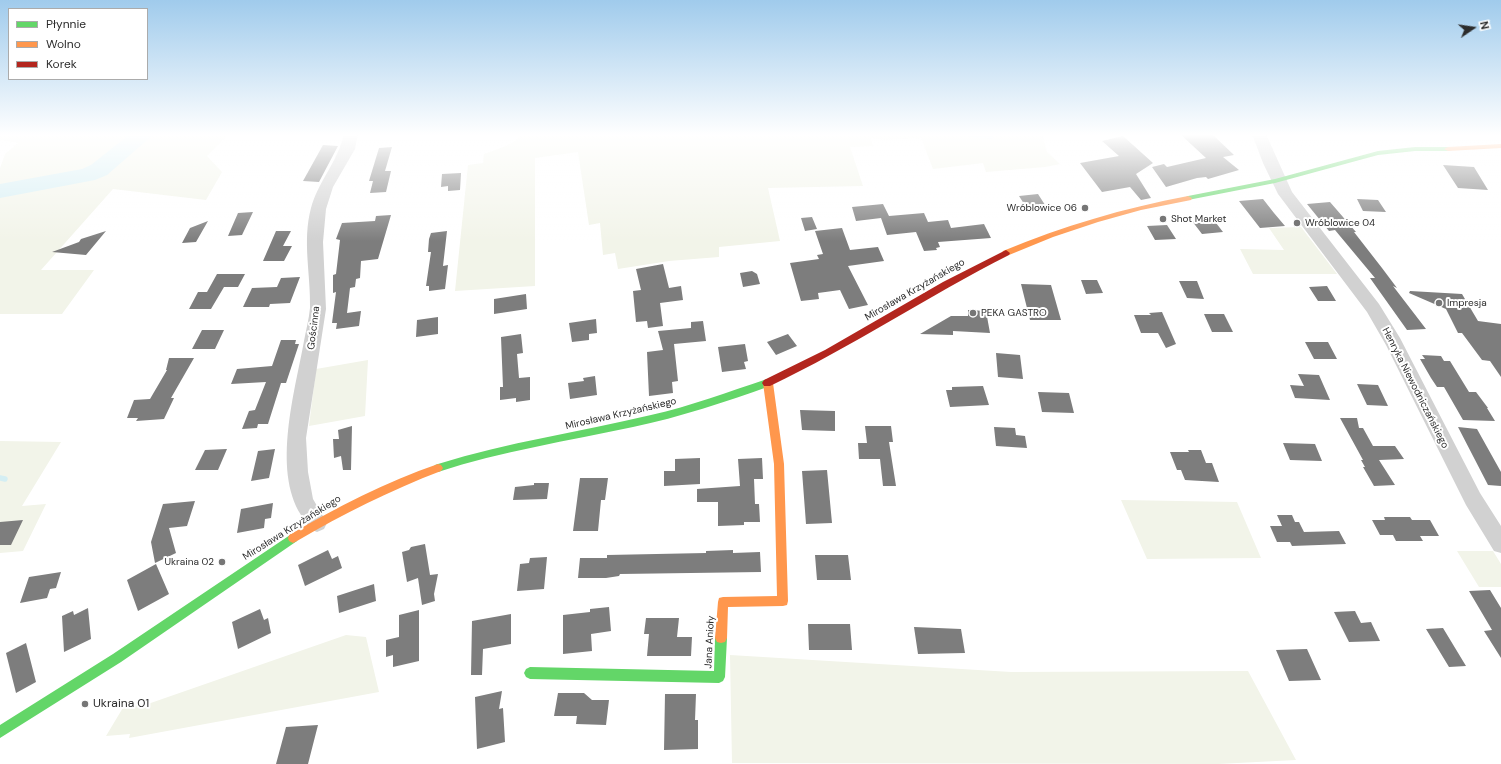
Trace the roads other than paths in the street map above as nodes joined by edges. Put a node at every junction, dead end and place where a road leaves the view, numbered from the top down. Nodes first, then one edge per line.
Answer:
1 (336, 170) edge
2 (1273, 170) edge
3 (1317, 170) edge
4 (1277, 180) junction
5 (768, 383) junction
6 (317, 523) junction
7 (1501, 544) edge
8 (530, 673) dead end
9 (0, 732) edge

1 - 6 street, Gościnna
2 - 4 street, Henryka Niewodniczańskiego
3 - 4 street, Mirosława Krzyżańskiego
4 - 5 street, Mirosława Krzyżańskiego
4 - 7 street, Henryka Niewodniczańskiego
5 - 6 street, Mirosława Krzyżańskiego
5 - 8 street, Jana Anioły
6 - 9 street, Mirosława Krzyżańskiego

